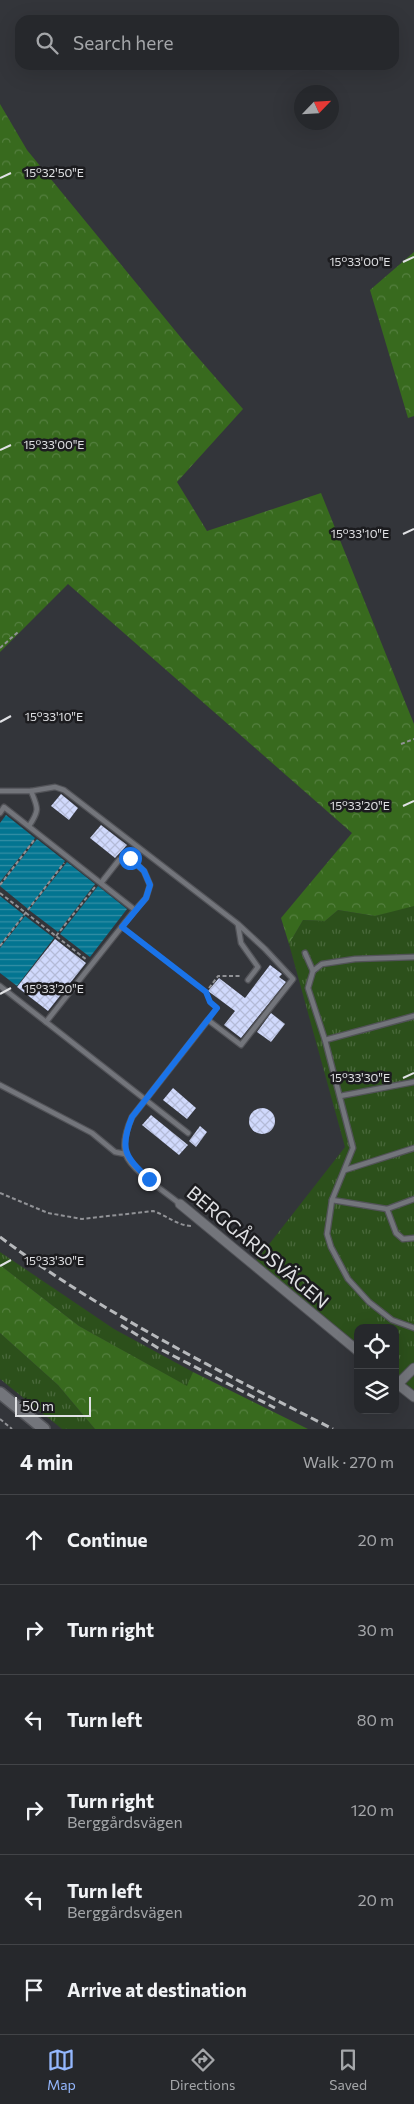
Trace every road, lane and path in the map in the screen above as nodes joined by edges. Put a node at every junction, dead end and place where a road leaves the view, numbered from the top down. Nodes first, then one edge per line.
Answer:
1 (18, 632) dead end
2 (0, 648) edge
3 (414, 739) edge
4 (401, 744) dead end
5 (0, 791) edge
6 (31, 791) junction
7 (0, 813) edge
8 (28, 826) junction
9 (36, 838) dead end
10 (66, 862) dead end
11 (0, 884) edge
12 (99, 884) junction
13 (0, 893) edge
14 (135, 910) junction
15 (26, 913) junction
16 (238, 924) junction
17 (122, 927) junction
18 (56, 936) junction
19 (0, 946) edge
20 (305, 953) dead end
21 (414, 957) edge
22 (92, 964) junction
23 (313, 971) junction
24 (248, 980) joint
25 (0, 986) edge
26 (206, 992) junction
27 (414, 1016) edge
28 (208, 1020) junction
29 (46, 1022) junction
30 (325, 1040) junction
31 (414, 1082) edge
32 (0, 1085) edge
33 (340, 1096) junction
34 (145, 1100) junction
35 (188, 1133) dead end
36 (414, 1148) edge
37 (125, 1154) junction
38 (345, 1170) junction
39 (0, 1193) edge
40 (414, 1199) edge
41 (332, 1200) junction
42 (180, 1204) joint
43 (387, 1209) junction
44 (208, 1227) junction
45 (414, 1238) edge
46 (414, 1328) edge
47 (354, 1348) edge
48 (414, 1368) edge
49 (399, 1380) edge
50 (399, 1384) edge
51 (0, 1393) edge
52 (414, 1397) edge
53 (0, 1419) edge
54 (12, 1429) edge
55 (44, 1429) edge

1 - 2 path
3 - 4 path
5 - 6 lane
6 - 8 lane
6 - 16 lane
7 - 8 lane
8 - 12 lane
9 - 11 path
10 - 15 path
12 - 14 lane
12 - 14 lane
12 - 18 path
13 - 15 path
14 - 17 lane
15 - 18 path
15 - 19 path
16 - 24 lane
16 - 28 lane
17 - 22 lane
17 - 26 path
18 - 22 path
20 - 23 lane
21 - 23 lane
22 - 29 lane
23 - 30 lane
24 - 26 path
25 - 29 lane
26 - 28 path
27 - 30 lane
28 - 34 lane
29 - 34 lane
30 - 33 lane
31 - 33 lane
32 - 37 lane, BERGGÅRDSVÄGEN
33 - 38 lane
34 - 35 lane
34 - 37 lane
36 - 38 lane
37 - 42 lane, BERGGÅRDSVÄGEN
38 - 41 lane
39 - 44 path
40 - 43 lane
41 - 43 lane
41 - 46 lane
42 - 44 street, BERGGÅRDSVÄGEN
43 - 45 lane
44 - 47 street, BERGGÅRDSVÄGEN
48 - 49 street
50 - 52 street
51 - 55 street
53 - 54 path

